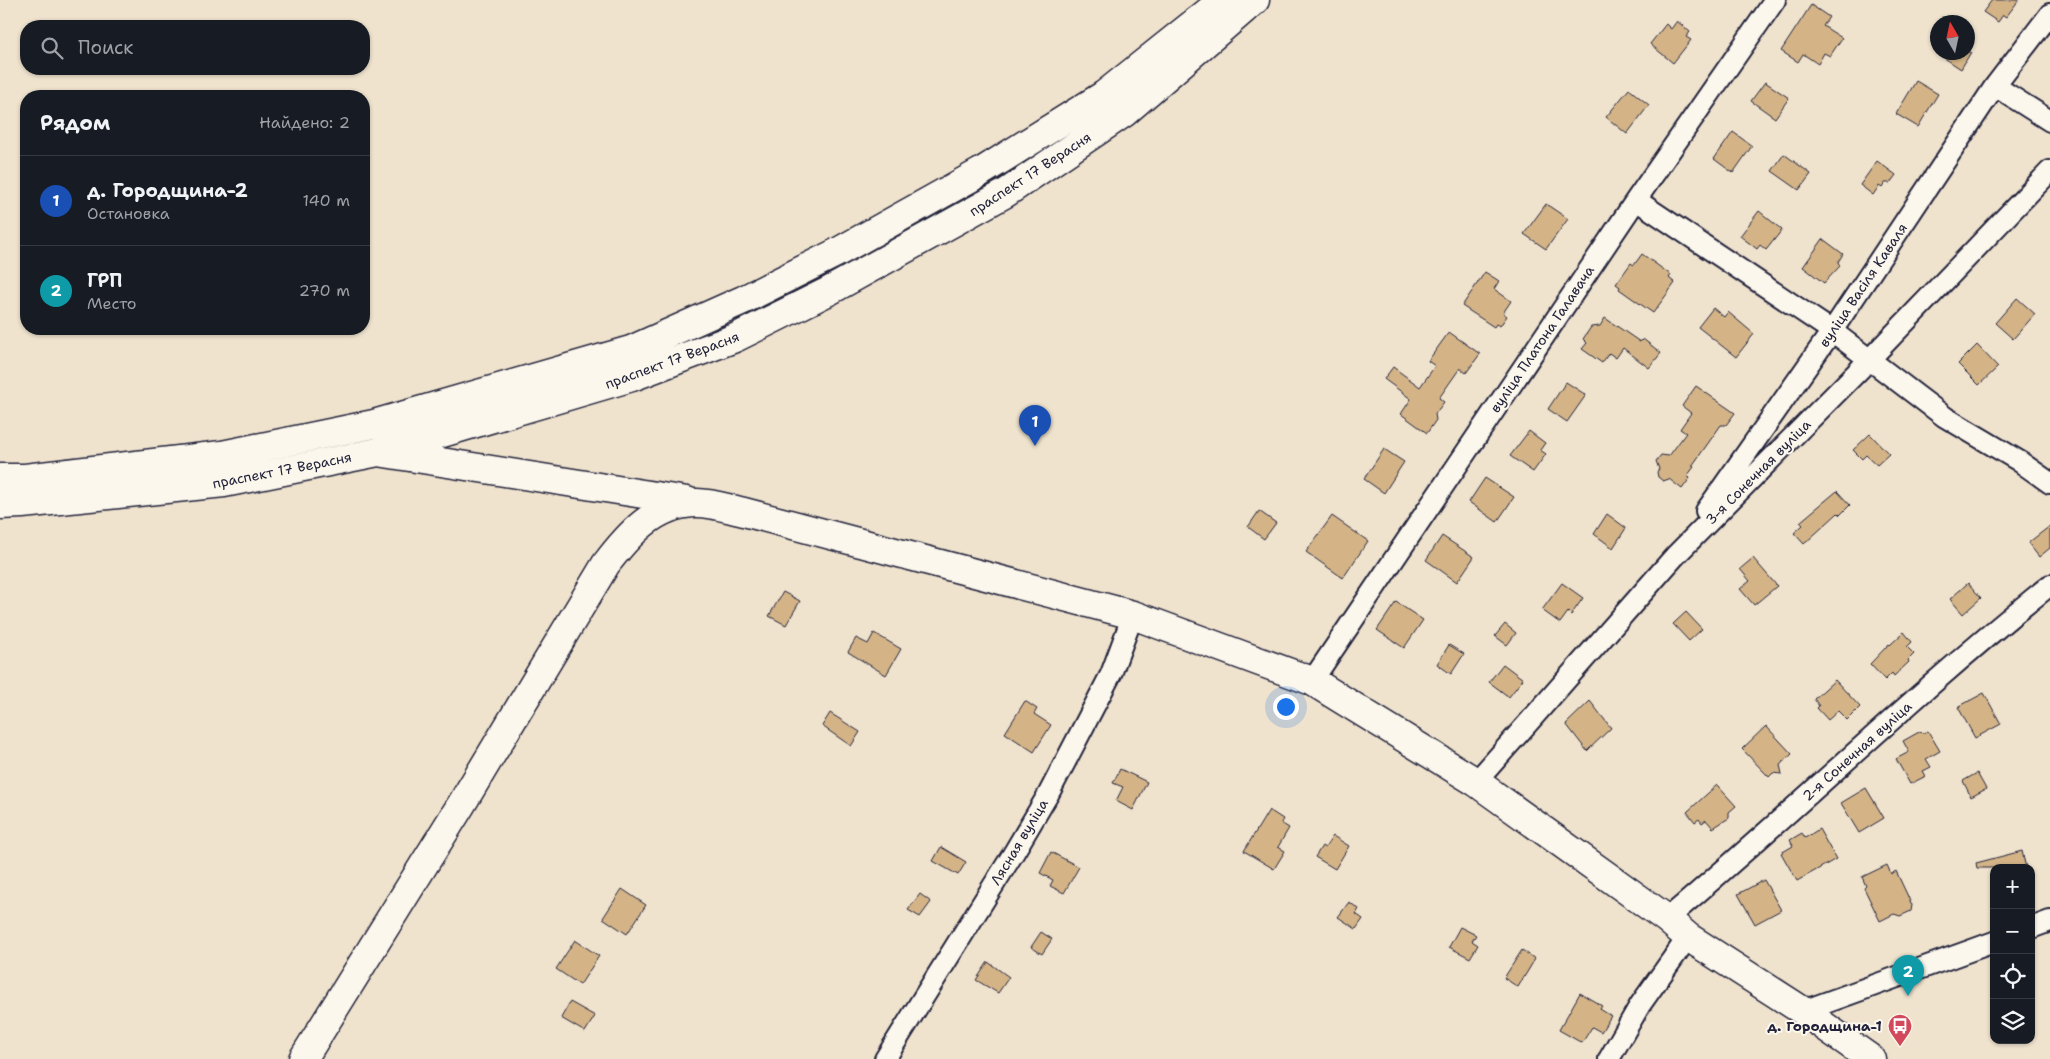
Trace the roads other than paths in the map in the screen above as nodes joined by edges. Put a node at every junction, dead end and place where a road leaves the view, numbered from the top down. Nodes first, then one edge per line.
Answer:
1 (1223, 0) edge
2 (1254, 0) edge
3 (1776, 0) edge
4 (2050, 14) edge
5 (1996, 86) junction
6 (2050, 121) edge
7 (2050, 171) edge
8 (1636, 200) junction
9 (1832, 331) junction
10 (1870, 360) junction
11 (378, 452) junction
12 (0, 478) edge
13 (2050, 483) edge
14 (695, 502) junction
15 (0, 505) edge
16 (1675, 556) junction
17 (2050, 586) edge
18 (1132, 615) junction
19 (1312, 681) junction
20 (1476, 782) junction
21 (1666, 919) junction
22 (2050, 921) edge
23 (2035, 927) edge
24 (1688, 937) junction
25 (1990, 943) edge
26 (1803, 1012) junction
27 (305, 1058) edge
28 (885, 1059) edge
29 (1609, 1059) edge
30 (1870, 1059) edge

1 - 12 main road, праспект 17 Верасня
2 - 11 main road, праспект 17 Верасня
3 - 8 street, вуліца Платона Галавача
4 - 5 street, вуліца Васіля Каваля
5 - 6 street
5 - 9 street, вуліца Васіля Каваля
7 - 10 street, 3-я Сонечная вуліца
8 - 9 street
8 - 19 street, вуліца Платона Галавача
9 - 10 street
9 - 16 street, вуліца Васіля Каваля
10 - 13 street
10 - 16 street, 3-я Сонечная вуліца
11 - 14 main road
11 - 15 main road, праспект 17 Верасня
14 - 18 main road
14 - 27 main road
16 - 20 street, 3-я Сонечная вуліца
17 - 21 street, 2-я Сонечная вуліца
18 - 19 main road
18 - 28 street, Лясная вуліца
19 - 20 main road
20 - 21 main road
21 - 24 main road
22 - 23 street
24 - 26 main road
24 - 29 street
25 - 26 street
26 - 30 main road

